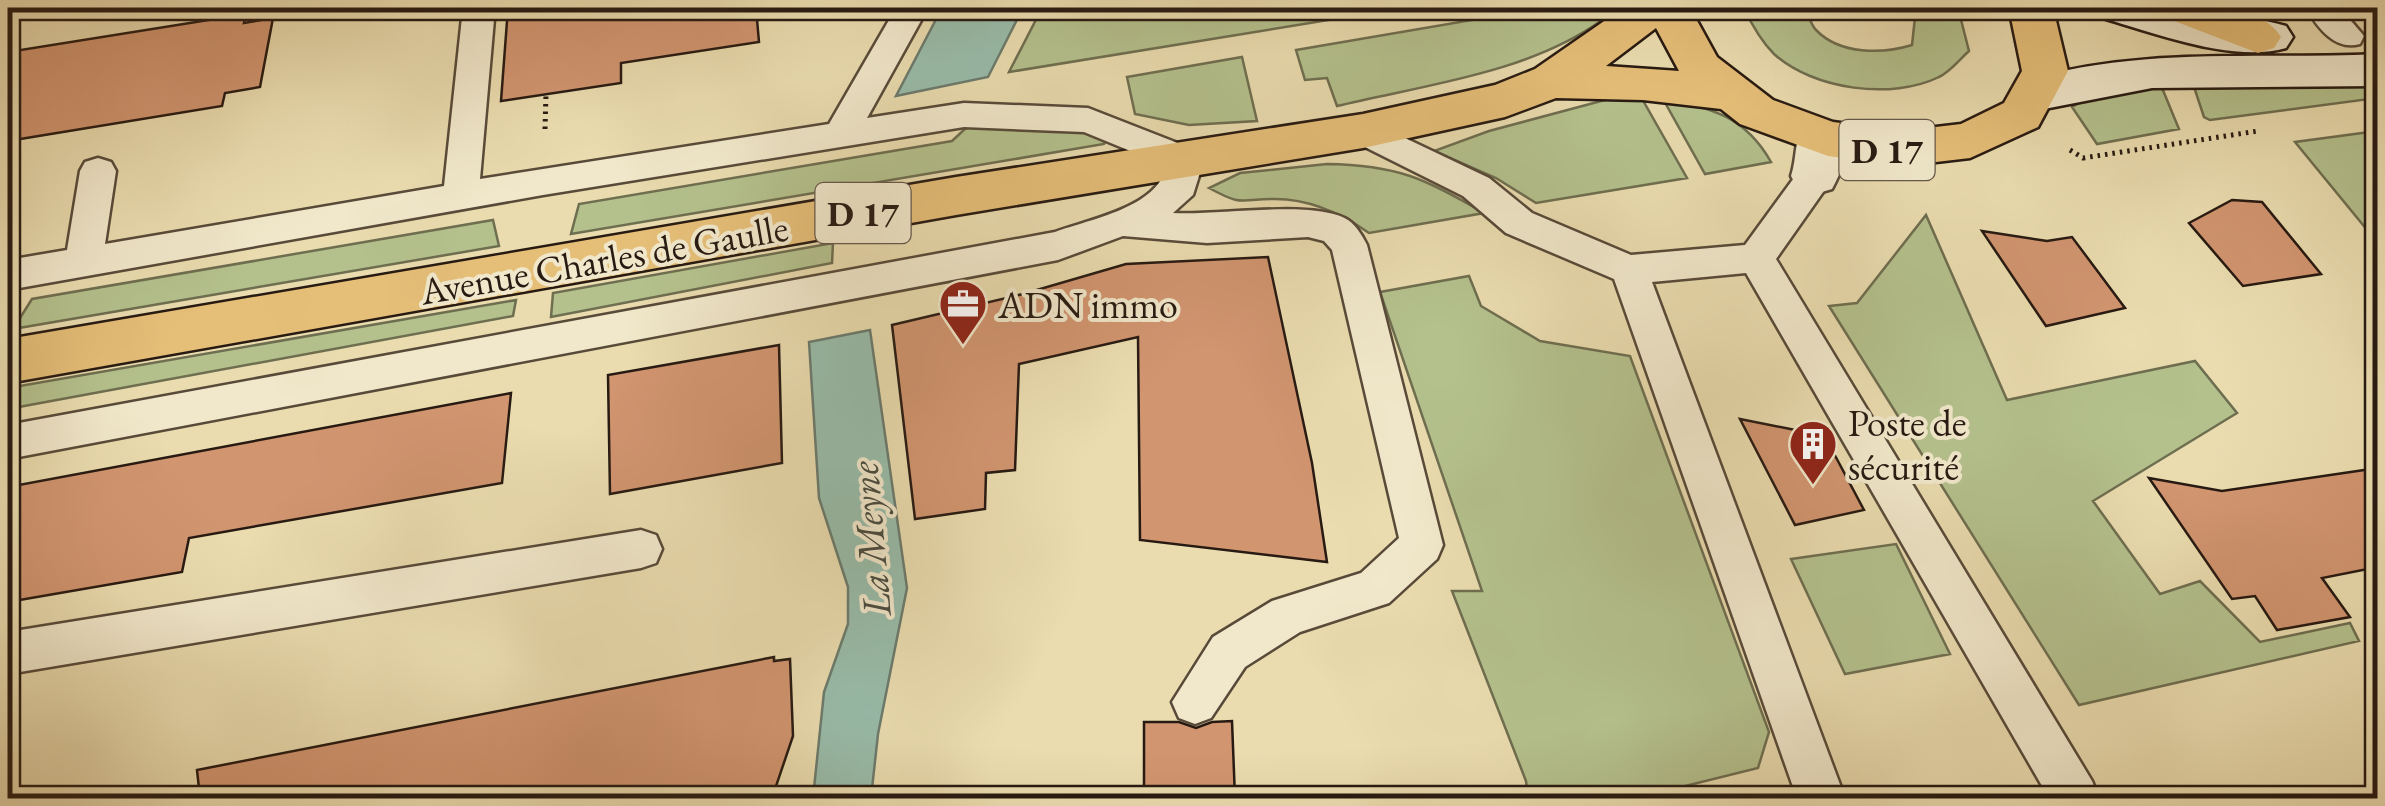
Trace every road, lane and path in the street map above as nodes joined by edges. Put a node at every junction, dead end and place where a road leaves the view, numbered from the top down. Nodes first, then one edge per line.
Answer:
1 (18, 8) edge
2 (479, 8) edge
3 (912, 8) edge
4 (1651, 8) edge
5 (1668, 8) edge
6 (2032, 8) edge
7 (2122, 8) edge
8 (2185, 8) edge
9 (8, 13) edge
10 (2356, 36) edge
11 (2258, 37) junction
12 (1551, 81) junction
13 (1728, 93) junction
14 (2039, 93) junction
15 (1363, 131) junction
16 (839, 136) junction
17 (2200, 140) dead end
18 (1818, 157) junction
19 (2082, 158) dead end
20 (1186, 160) junction
21 (98, 170) dead end
22 (461, 196) junction
23 (1122, 223) junction
24 (1756, 258) junction
25 (84, 261) junction
26 (1629, 270) junction
27 (8, 275) edge
28 (8, 361) edge
29 (8, 442) edge
30 (641, 549) dead end
31 (8, 653) edge
32 (1195, 702) dead end
33 (1822, 798) edge
34 (2074, 798) edge

1 - 9 path
2 - 22 lane
3 - 16 lane
4 - 12 main road, Avenue Charles de Gaulle / D 17
5 - 13 main road, D 17
6 - 14 main road
7 - 11 main road
8 - 11 main road
10 - 11 main road
10 - 14 main road
12 - 13 main road, Avenue Charles de Gaulle / D 17
12 - 15 main road, Avenue Charles de Gaulle / D 17
13 - 18 main road, D 17
14 - 18 main road, D 17
15 - 20 main road, Avenue Charles de Gaulle / D 17
15 - 26 lane
16 - 20 lane
16 - 22 lane
17 - 19 path
18 - 24 lane
20 - 23 lane
20 - 28 main road, Avenue Charles de Gaulle / D 17
21 - 25 lane
22 - 25 lane
23 - 29 lane
23 - 32 lane
24 - 26 lane
24 - 34 lane
25 - 27 lane
26 - 33 lane
30 - 31 lane

